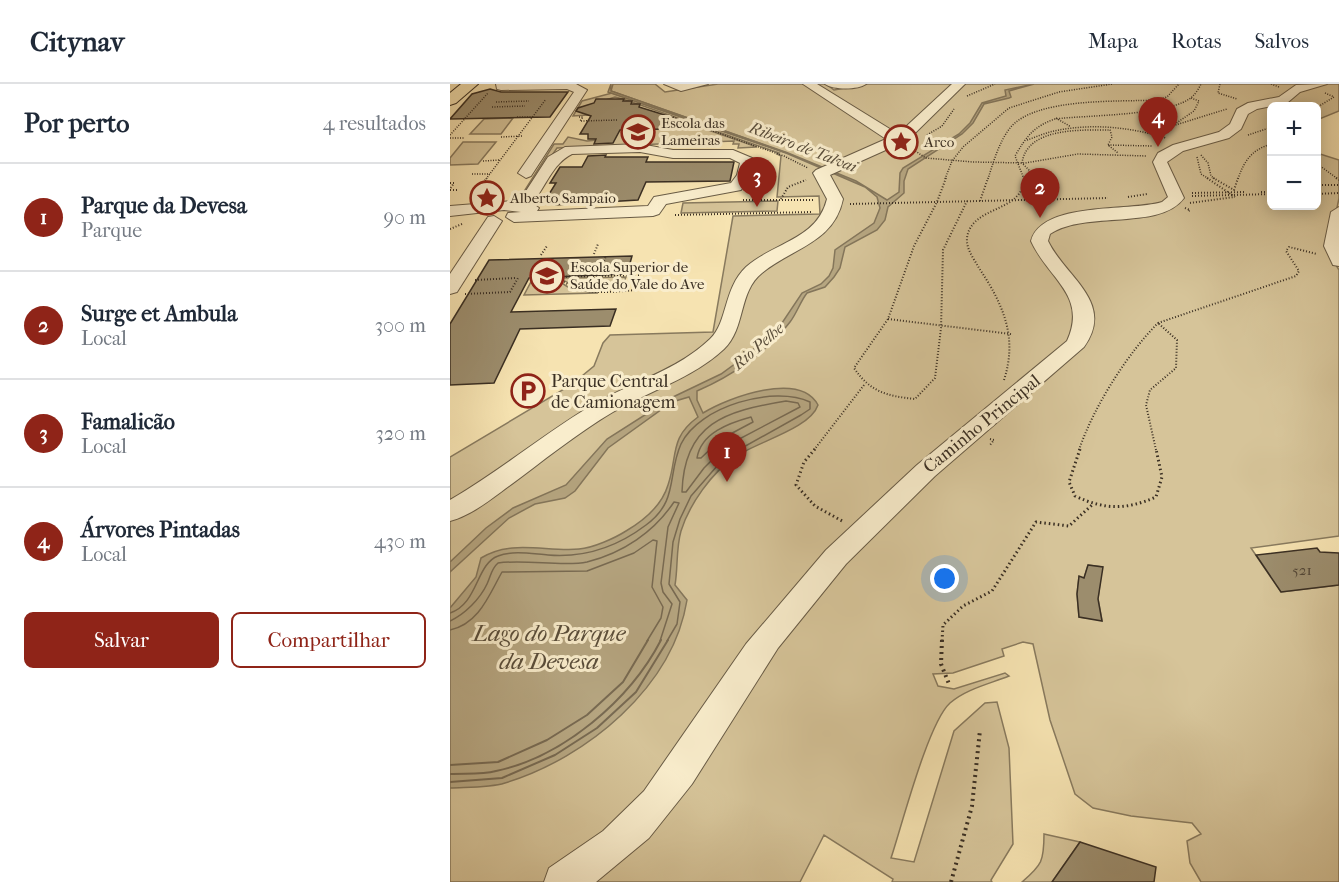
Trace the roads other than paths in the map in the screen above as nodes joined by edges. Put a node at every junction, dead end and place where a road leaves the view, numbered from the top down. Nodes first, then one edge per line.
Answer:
1 (454, 84) edge
2 (459, 84) edge
3 (471, 84) edge
4 (670, 84) edge
5 (702, 84) edge
6 (809, 84) edge
7 (831, 84) edge
8 (860, 84) edge
9 (959, 84) edge
10 (1321, 84) edge
11 (450, 89) edge
12 (494, 90) road end
13 (450, 100) edge
14 (897, 140) junction
15 (450, 211) edge
16 (503, 212) junction
17 (1339, 212) edge
18 (450, 217) edge
19 (1339, 261) edge
20 (450, 288) edge
21 (450, 512) edge
22 (563, 882) edge

1 - 11 main road
2 - 11 main road
3 - 13 main road
4 - 5 street
6 - 14 street
7 - 8 street
9 - 14 street
10 - 22 street, Caminho Principal
12 - 16 street
14 - 21 street
15 - 16 street
16 - 16 street
16 - 18 street
16 - 20 street
17 - 19 street

